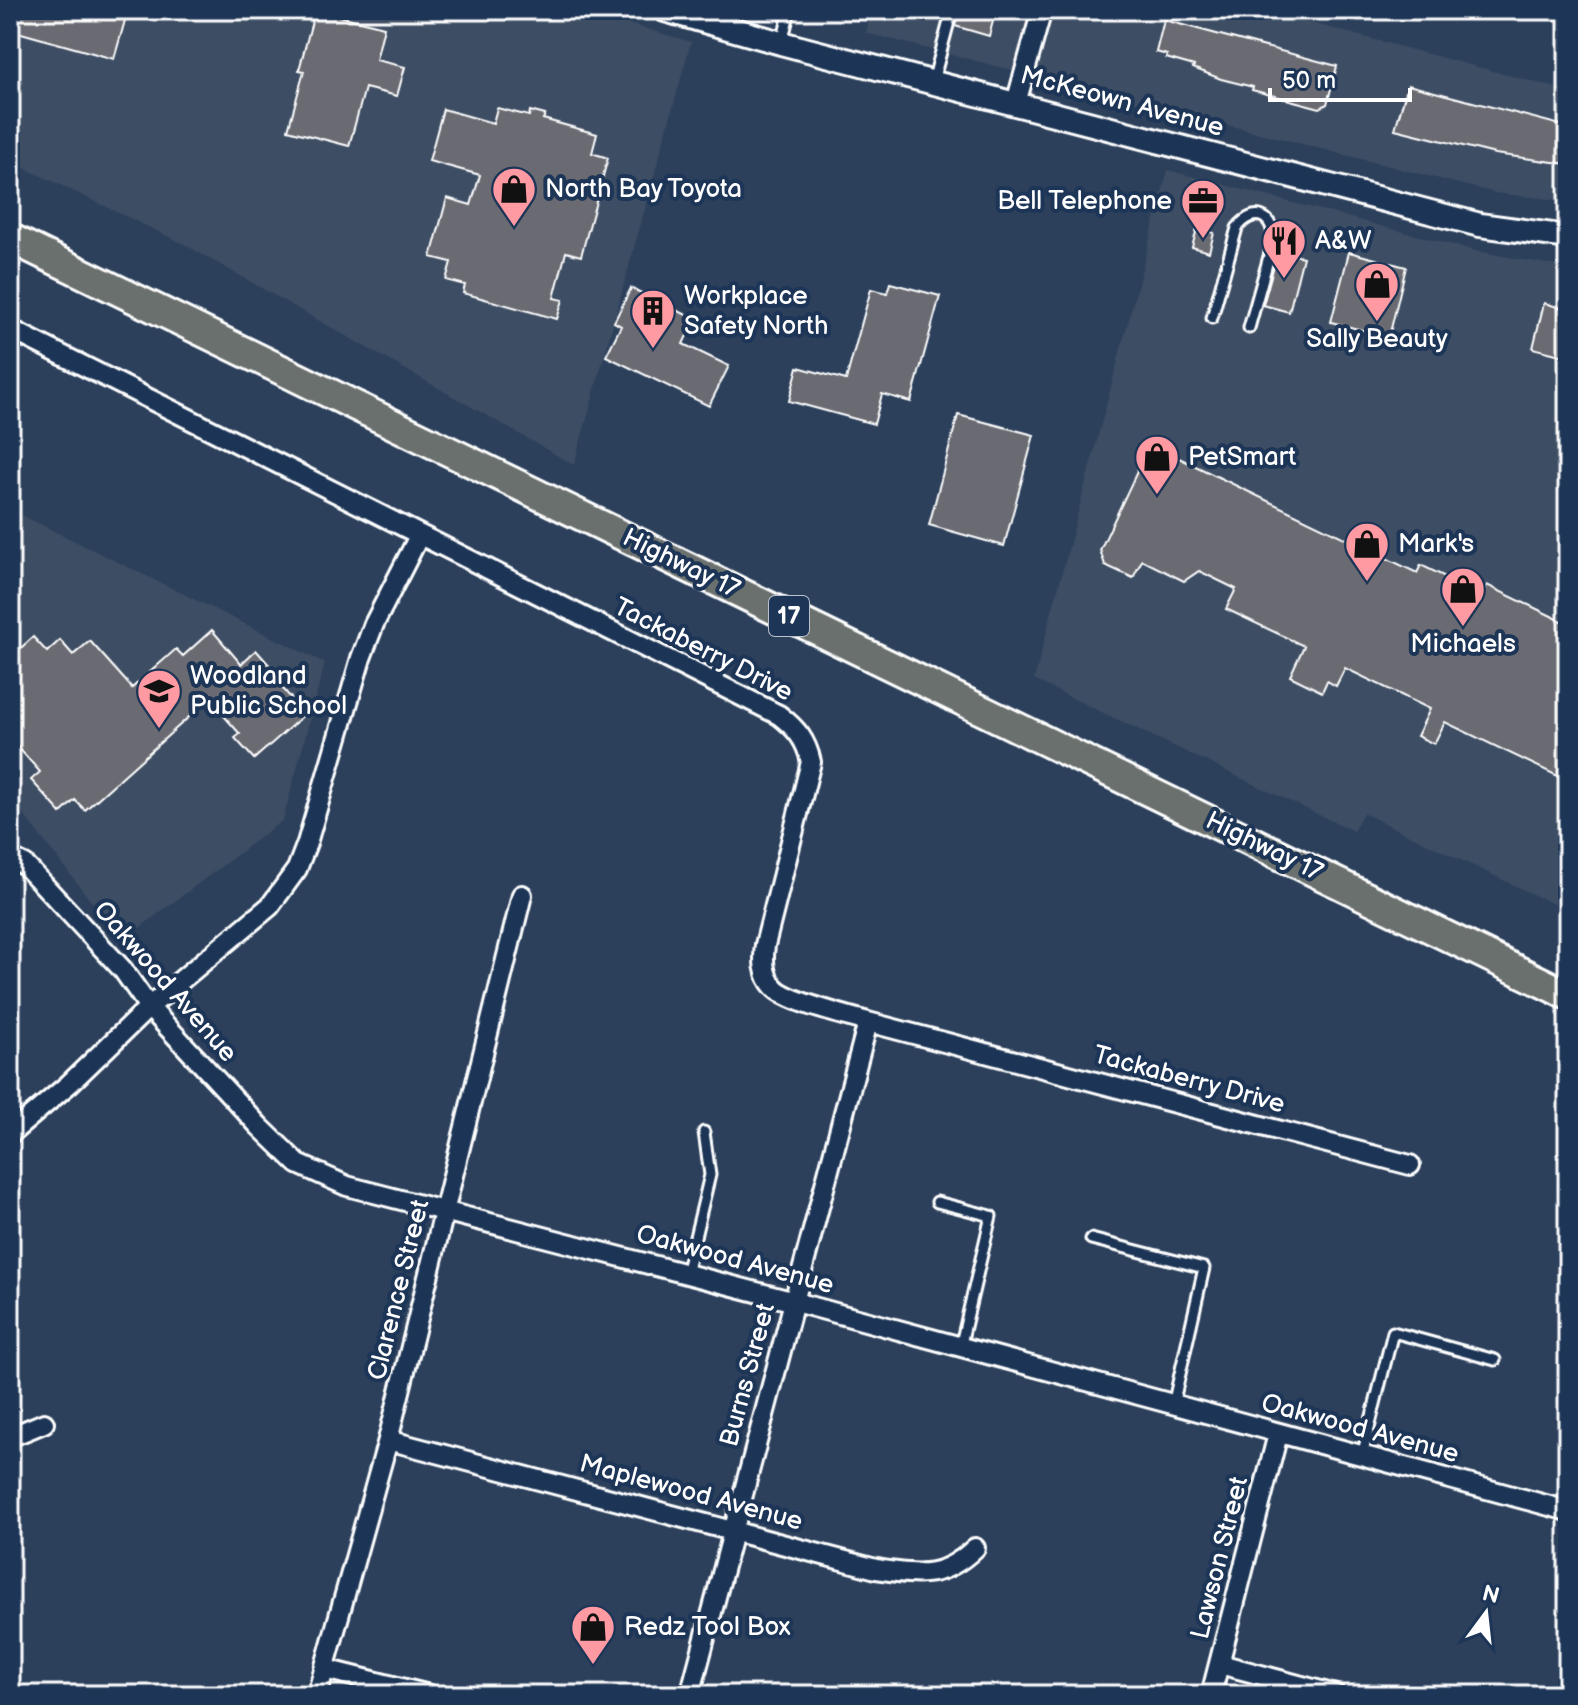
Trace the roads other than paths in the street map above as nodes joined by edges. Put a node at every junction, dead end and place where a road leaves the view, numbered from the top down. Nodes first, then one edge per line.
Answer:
1 (665, 10) edge
2 (790, 10) edge
3 (952, 10) edge
4 (1042, 10) edge
5 (781, 43) junction
6 (933, 82) junction
7 (1016, 103) junction
8 (1568, 237) edge
9 (10, 238) edge
10 (1212, 318) dead end
11 (1249, 328) dead end
12 (10, 329) edge
13 (419, 536) junction
14 (10, 858) edge
15 (522, 895) dead end
16 (1568, 995) edge
17 (149, 1007) junction
18 (868, 1022) junction
19 (704, 1132) dead end
20 (10, 1134) edge
21 (1410, 1165) dead end
22 (937, 1202) dead end
23 (445, 1213) junction
24 (1091, 1239) dead end
25 (686, 1274) junction
26 (795, 1302) junction
27 (960, 1348) junction
28 (1495, 1360) dead end
29 (1172, 1406) junction
30 (44, 1423) dead end
31 (1278, 1434) junction
32 (10, 1437) edge
33 (388, 1440) junction
34 (1361, 1457) junction
35 (1568, 1511) edge
36 (733, 1531) junction
37 (975, 1548) dead end
38 (1220, 1664) junction
39 (325, 1669) junction
40 (317, 1695) edge
41 (429, 1695) edge
42 (690, 1695) edge
43 (1211, 1695) edge
44 (1336, 1695) edge

1 - 5 street, McKeown Avenue
2 - 5 lane
3 - 6 lane
4 - 7 street
5 - 6 street, McKeown Avenue
6 - 7 street, McKeown Avenue
7 - 8 street, McKeown Avenue
9 - 16 highway, Highway 17 / 17
10 - 11 lane
12 - 13 street, Tackaberry Drive
13 - 17 street
13 - 18 street, Tackaberry Drive
14 - 17 street, Oakwood Avenue
15 - 23 street, Clarence Street
17 - 20 street
17 - 23 street, Oakwood Avenue
18 - 21 street, Tackaberry Drive
18 - 26 street, Burns Street
19 - 25 lane
22 - 27 lane
23 - 25 street, Oakwood Avenue
23 - 33 street, Clarence Street
24 - 29 lane
25 - 26 street, Oakwood Avenue
26 - 27 street, Oakwood Avenue
26 - 36 street, Burns Street
27 - 29 street, Oakwood Avenue
28 - 34 lane
29 - 31 street, Oakwood Avenue
30 - 32 street
31 - 34 street, Oakwood Avenue
31 - 38 street, Lawson Street
33 - 36 street, Maplewood Avenue
33 - 39 street, Clarence Street
34 - 35 street, Oakwood Avenue
36 - 37 street, Maplewood Avenue
36 - 42 street, Burns Street
38 - 43 street, Lawson Street
38 - 44 street
39 - 40 street, Clarence Street
39 - 41 street

